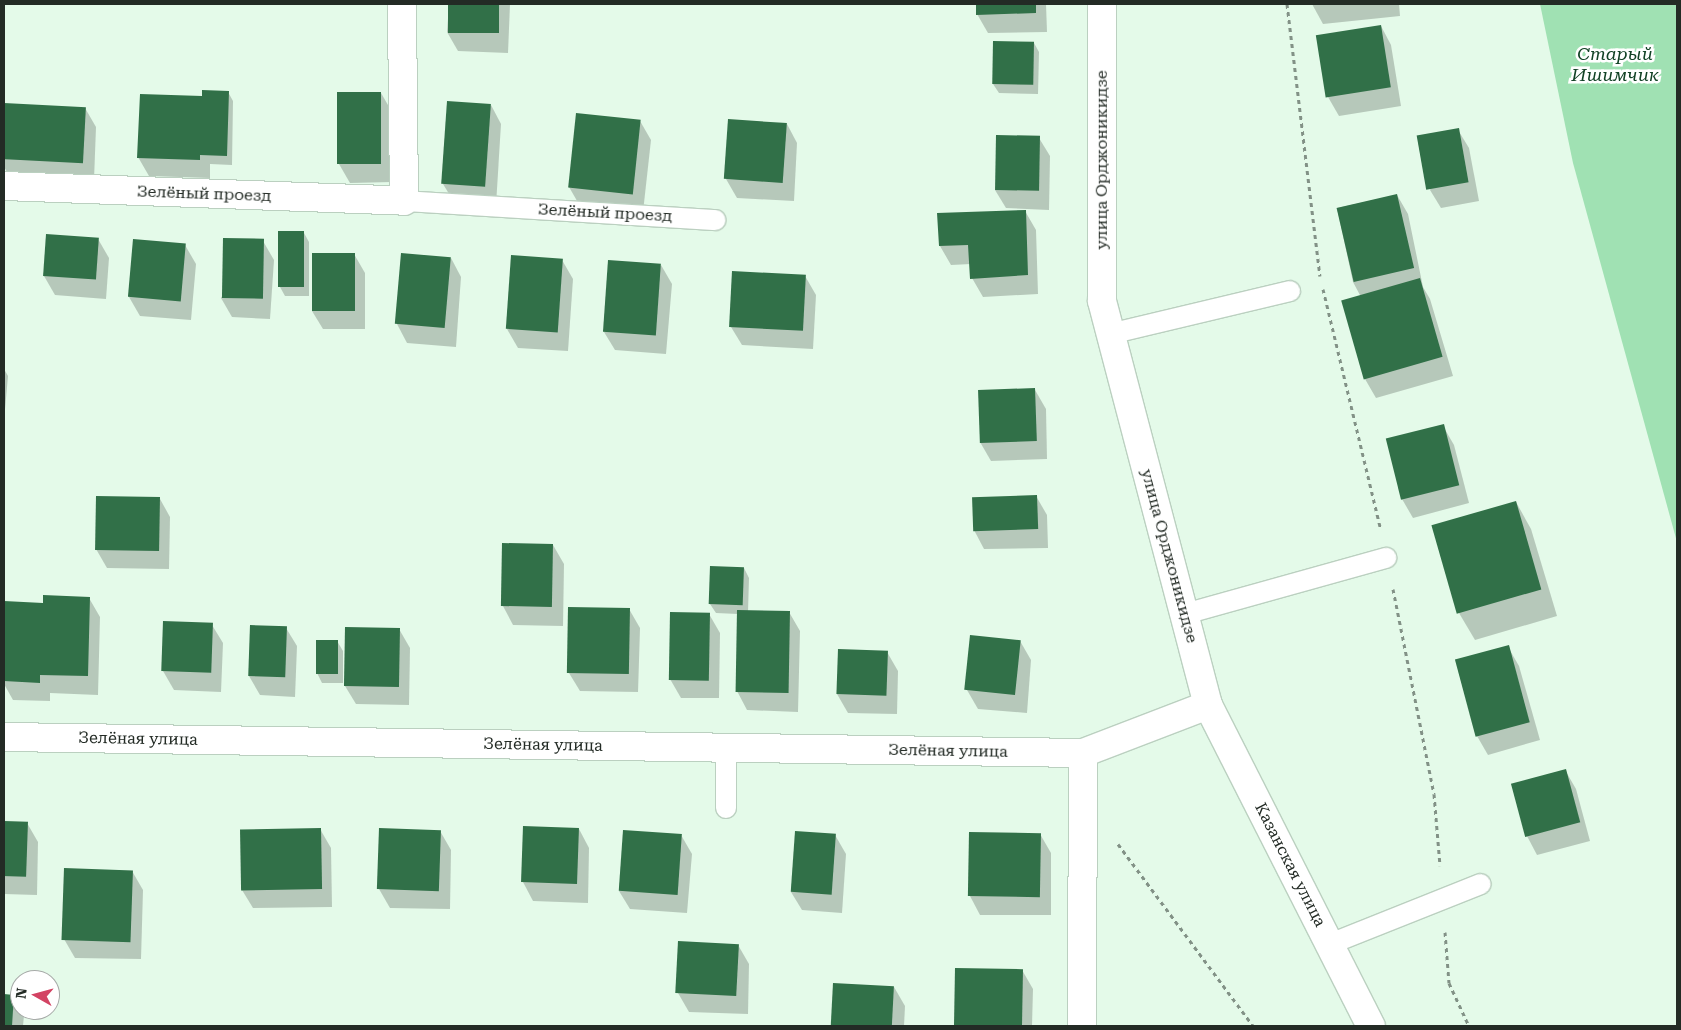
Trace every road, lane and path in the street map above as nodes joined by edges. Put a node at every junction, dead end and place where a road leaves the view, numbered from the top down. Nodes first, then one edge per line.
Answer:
1 (402, 4) edge
2 (1102, 4) edge
3 (1287, 4) edge
4 (4, 186) edge
5 (404, 201) junction
6 (715, 220) dead end
7 (1290, 291) dead end
8 (1110, 334) junction
9 (1386, 558) junction
10 (1185, 614) junction
11 (1208, 705) junction
12 (4, 737) edge
13 (726, 748) junction
14 (1083, 753) junction
15 (726, 808) dead end
16 (1114, 838) dead end
17 (1481, 884) dead end
18 (1443, 899) junction
19 (1330, 944) junction
20 (1082, 1026) edge
21 (1253, 1026) edge
22 (1372, 1026) edge
23 (1468, 1026) edge

1 - 5 street
2 - 8 street, улица Орджоникидзе
3 - 9 path
4 - 5 street, Зелёный проезд
5 - 6 lane, Зелёный проезд
7 - 8 lane
8 - 10 street, улица Орджоникидзе
9 - 10 lane
9 - 18 path
10 - 11 street, улица Орджоникидзе
11 - 14 street
11 - 19 street, Казанская улица
12 - 13 street, Зелёная улица
13 - 14 street, Зелёная улица
13 - 15 lane
14 - 20 street
16 - 21 path
17 - 18 lane
18 - 19 lane
18 - 23 path
19 - 22 street, Казанская улица

